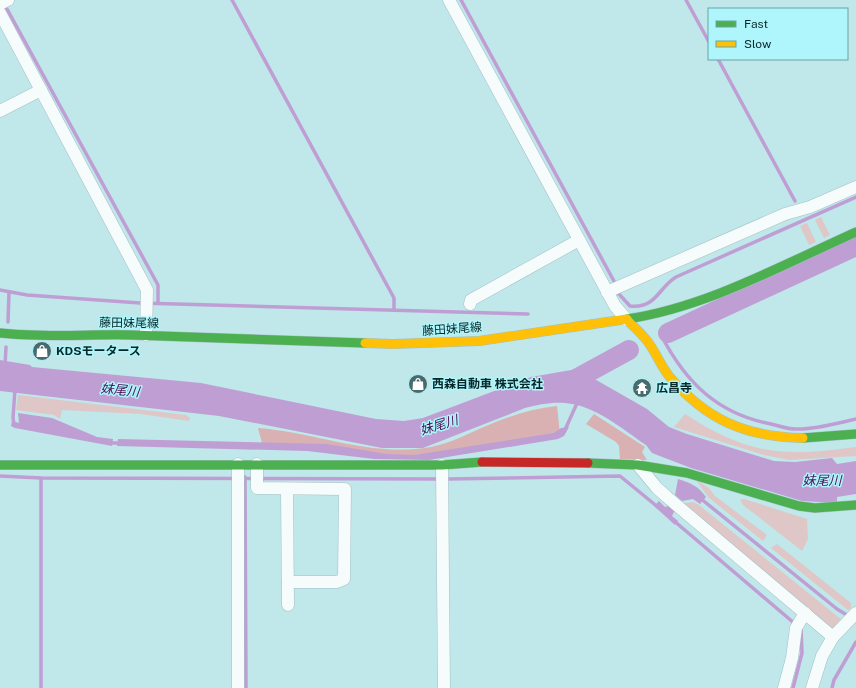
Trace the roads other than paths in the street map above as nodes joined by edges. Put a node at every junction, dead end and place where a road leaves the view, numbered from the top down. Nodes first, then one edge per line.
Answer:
1 (8, 0) edge
2 (449, 0) edge
3 (0, 4) edge
4 (0, 13) edge
5 (42, 90) junction
6 (0, 111) edge
7 (856, 187) edge
8 (856, 232) edge
9 (579, 240) junction
10 (607, 292) junction
11 (470, 304) dead end
12 (627, 320) junction
13 (0, 333) edge
14 (146, 335) junction
15 (856, 434) edge
16 (0, 465) edge
17 (638, 465) junction
18 (238, 473) junction
19 (257, 473) junction
20 (442, 474) junction
21 (287, 489) junction
22 (856, 505) edge
23 (288, 582) junction
24 (288, 606) dead end
25 (853, 616) edge
26 (800, 621) junction
27 (833, 637) junction
28 (238, 688) edge
29 (444, 688) edge
30 (784, 688) edge
31 (812, 688) edge

1 - 3 street
2 - 9 street
4 - 5 street
5 - 6 street
5 - 14 street
7 - 10 street
8 - 12 street, 藤田妹尾線
9 - 10 street
9 - 11 street
10 - 12 street
12 - 14 street, 藤田妹尾線
12 - 15 street
13 - 14 street, 藤田妹尾線
16 - 18 street
17 - 20 street
17 - 22 street
17 - 26 street
18 - 19 street
18 - 28 street
19 - 20 street
19 - 21 street
20 - 29 street
21 - 23 street
21 - 23 street
23 - 24 street
25 - 27 street
26 - 27 street
26 - 30 street
27 - 31 street

